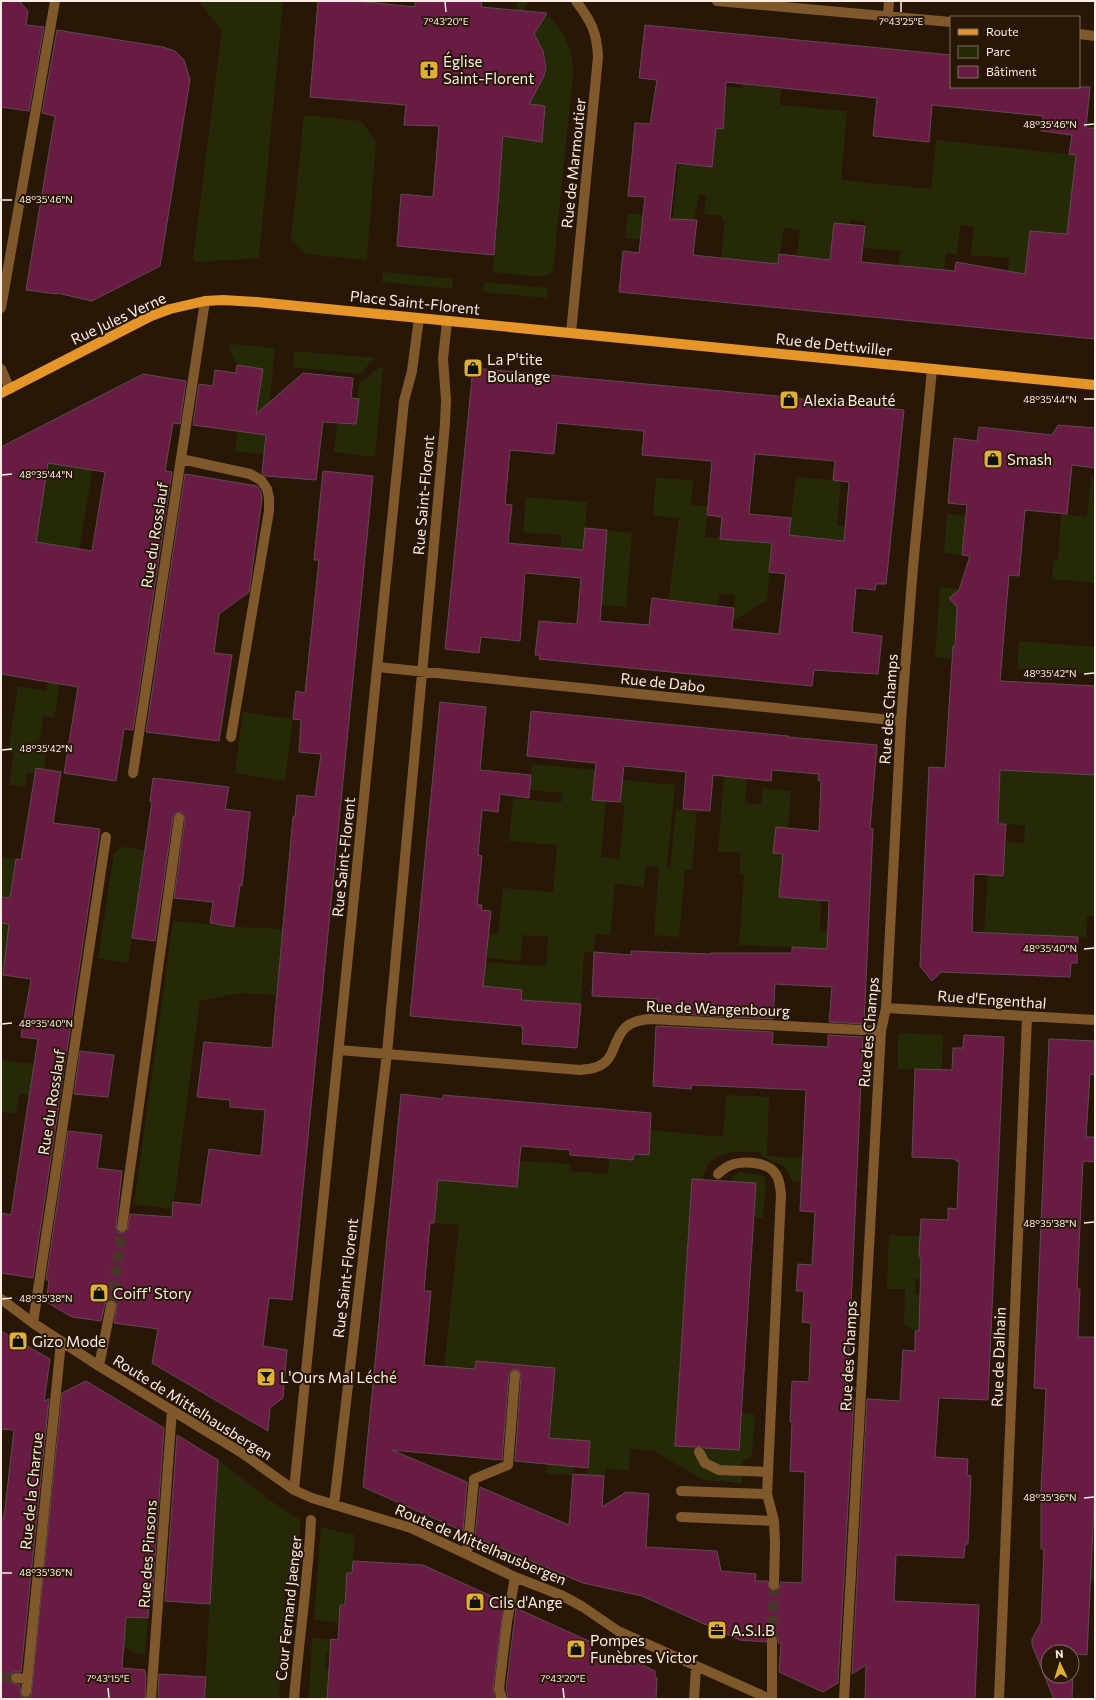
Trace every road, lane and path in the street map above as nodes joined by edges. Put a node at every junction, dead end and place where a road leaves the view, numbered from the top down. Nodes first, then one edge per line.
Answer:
1 (55, 1) edge
2 (576, 1) edge
3 (717, 1) edge
4 (889, 1) edge
5 (888, 16) junction
6 (950, 22) edge
7 (1080, 34) edge
8 (1095, 36) edge
9 (205, 301) junction
10 (257, 302) joint
11 (1, 308) edge
12 (419, 318) junction
13 (447, 320) junction
14 (571, 333) junction
15 (1, 369) edge
16 (932, 369) junction
17 (1095, 384) edge
18 (6, 391) edge
19 (181, 459) junction
20 (378, 668) junction
21 (421, 672) junction
22 (901, 721) junction
23 (231, 736) dead end
24 (133, 773) dead end
25 (179, 818) dead end
26 (106, 837) dead end
27 (886, 1008) junction
28 (1027, 1017) junction
29 (1095, 1020) edge
30 (881, 1031) junction
31 (339, 1050) junction
32 (387, 1053) junction
33 (718, 1174) dead end
34 (122, 1227) tunnel mouth
35 (1, 1299) edge
36 (111, 1306) tunnel mouth
37 (33, 1323) junction
38 (61, 1342) junction
39 (99, 1366) junction
40 (515, 1375) dead end
41 (172, 1410) junction
42 (699, 1452) dead end
43 (768, 1472) junction
44 (294, 1490) junction
45 (681, 1491) dead end
46 (767, 1494) junction
47 (334, 1505) junction
48 (681, 1517) dead end
49 (311, 1520) dead end
50 (774, 1521) junction
51 (467, 1554) junction
52 (515, 1577) junction
53 (774, 1585) tunnel mouth
54 (772, 1641) tunnel mouth
55 (696, 1667) junction
56 (16, 1678) tunnel mouth
57 (27, 1679) junction
58 (499, 1688) junction
59 (26, 1692) dead end
60 (151, 1699) edge
61 (294, 1699) edge
62 (497, 1699) edge
63 (502, 1699) edge
64 (694, 1699) edge
65 (771, 1699) edge
66 (844, 1699) edge
67 (999, 1699) edge

1 - 11 street
2 - 14 street, Rue de Marmoutier
3 - 5 street
4 - 5 street
5 - 6 street
7 - 8 street
9 - 10 main road, Rue Jules Verne
9 - 18 main road, Rue Jules Verne
9 - 19 street, Rue du Rosslauf
10 - 12 main road, Place Saint-Florent
12 - 13 main road, Place Saint-Florent
12 - 20 street, Rue Saint-Florent
13 - 14 main road, Place Saint-Florent
13 - 21 street, Rue Saint-Florent
14 - 16 main road, Rue de Dettwiller
15 - 18 street
16 - 17 main road, Rue de Dettwiller
16 - 22 street, Rue des Champs
19 - 23 street
19 - 24 street, Rue du Rosslauf
20 - 21 street
20 - 31 street, Rue Saint-Florent
21 - 22 street, Rue de Dabo
21 - 32 street, Rue Saint-Florent
22 - 27 street, Rue des Champs
25 - 34 street
26 - 37 street, Rue du Rosslauf
27 - 28 street, Rue d'Engenthal
27 - 30 street, Rue des Champs
28 - 29 street, Rue d'Engenthal
28 - 67 street, Rue de Dalhain
30 - 32 street, Rue de Wangenbourg
30 - 66 street, Rue des Champs
31 - 32 street
31 - 44 street, Rue Saint-Florent
32 - 47 street, Rue Saint-Florent
33 - 43 street
35 - 37 street, Route de Mittelhausbergen
36 - 39 street
37 - 38 street, Route de Mittelhausbergen
38 - 39 street, Route de Mittelhausbergen
38 - 57 street, Rue de la Charrue
39 - 41 street, Route de Mittelhausbergen
40 - 51 street
41 - 44 street, Route de Mittelhausbergen
41 - 60 street, Rue des Pinsons
42 - 43 street
43 - 46 street
44 - 47 street, Route de Mittelhausbergen
45 - 46 street
46 - 50 street
47 - 51 street, Route de Mittelhausbergen
48 - 50 street
49 - 61 street, Cour Fernand Jaenger
50 - 53 street
51 - 52 street, Route de Mittelhausbergen
52 - 55 street, Route de Mittelhausbergen
52 - 58 street
54 - 65 street
55 - 64 street
55 - 65 street, Route de Mittelhausbergen
56 - 57 street
57 - 59 street, Rue de la Charrue
58 - 62 street
58 - 63 street

